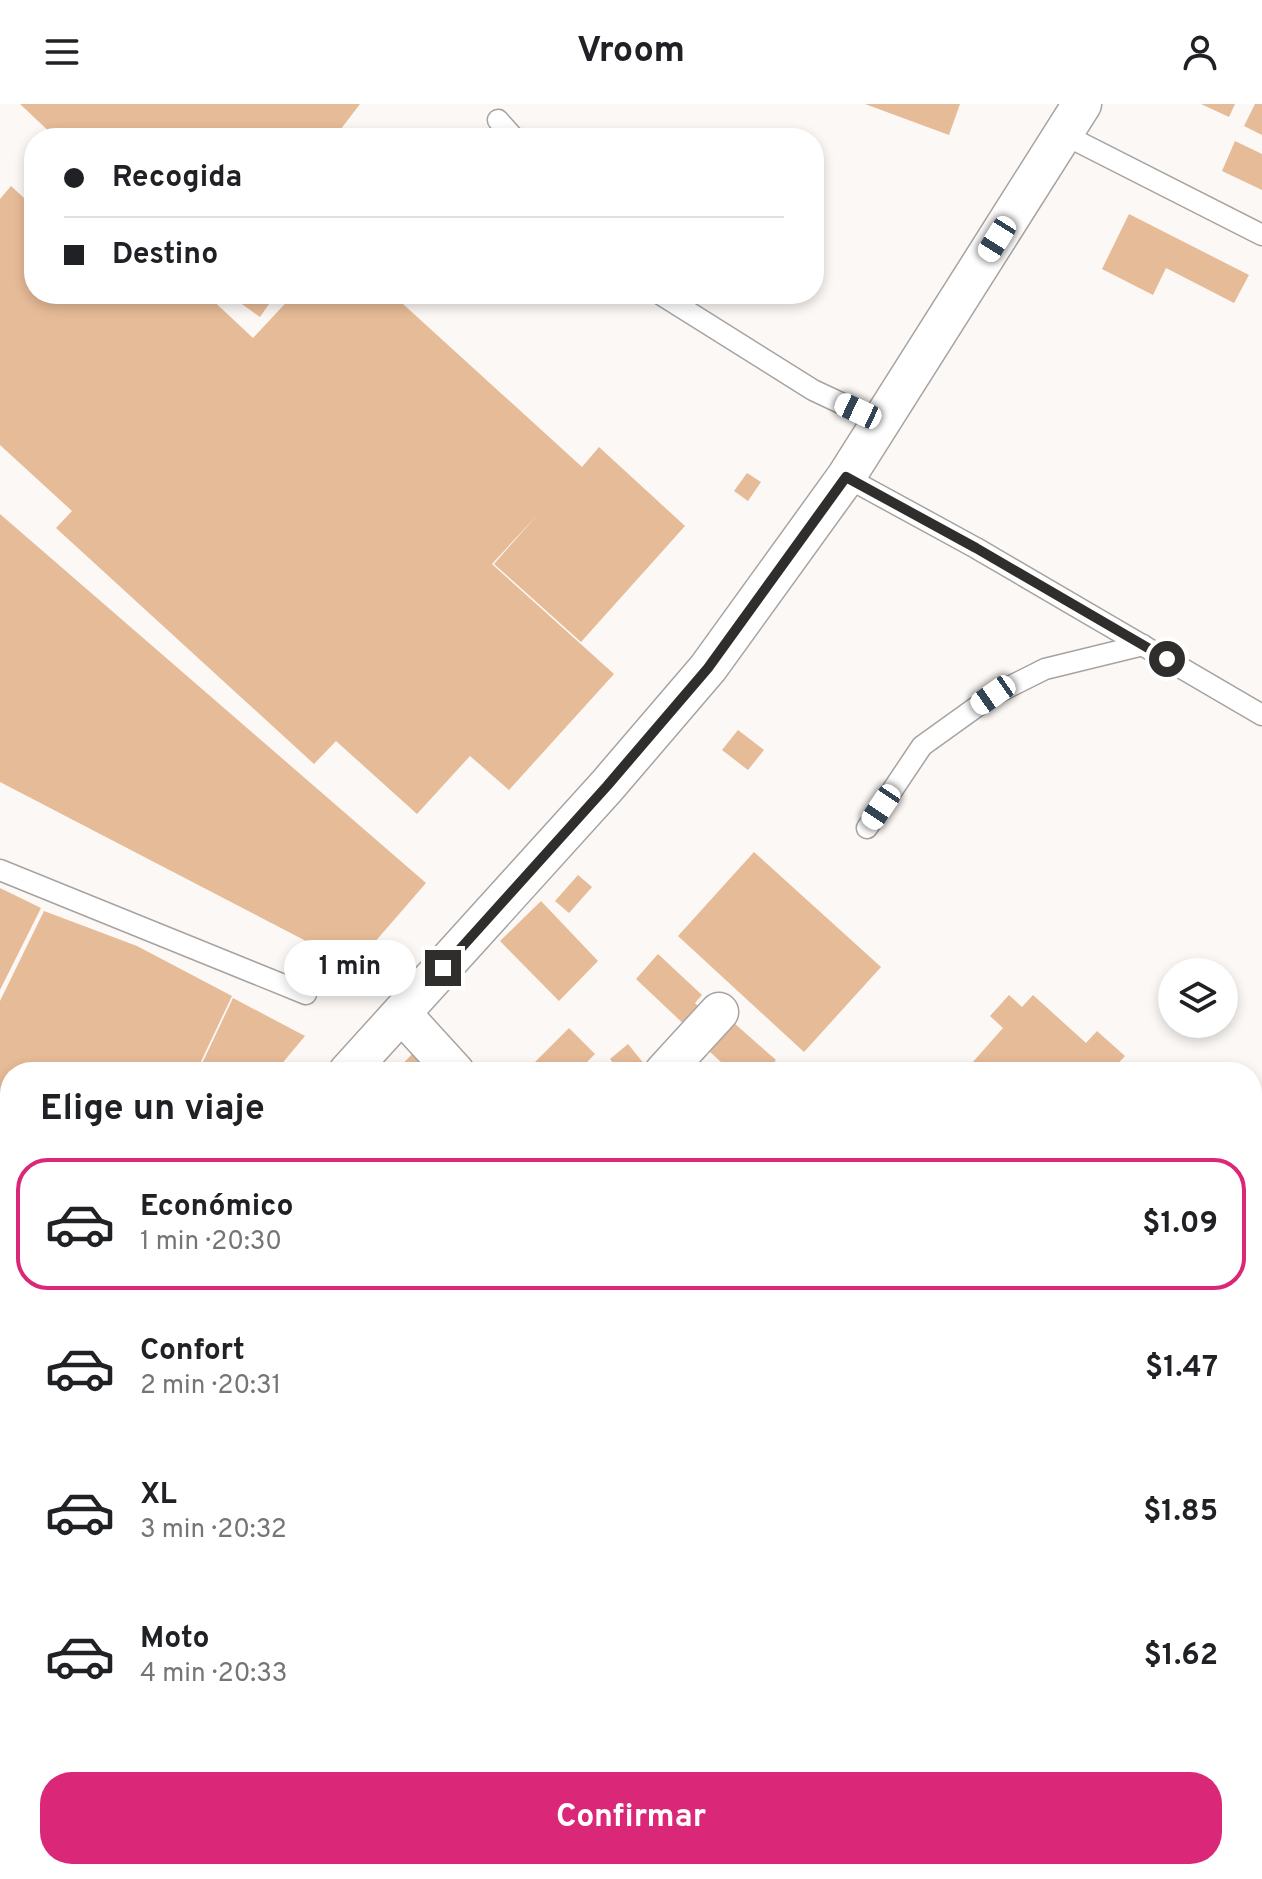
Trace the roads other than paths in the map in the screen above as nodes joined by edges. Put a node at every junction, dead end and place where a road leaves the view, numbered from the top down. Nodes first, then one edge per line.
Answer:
1 (1073, 119) edge
2 (498, 120) dead end
3 (505, 128) edge
4 (1262, 235) edge
5 (676, 304) edge
6 (881, 422) junction
7 (846, 477) junction
8 (1143, 645) junction
9 (1262, 715) edge
10 (867, 828) dead end
11 (0, 870) edge
12 (306, 994) dead end
13 (719, 1012) dead end
14 (402, 1014) junction
15 (357, 1062) edge
16 (446, 1062) edge
17 (673, 1062) edge

1 - 4 lane
1 - 6 street
2 - 3 lane
5 - 6 lane
6 - 7 street
7 - 8 lane
7 - 14 street
8 - 9 lane
8 - 10 lane
11 - 12 lane
13 - 17 street
14 - 15 street
14 - 16 street

